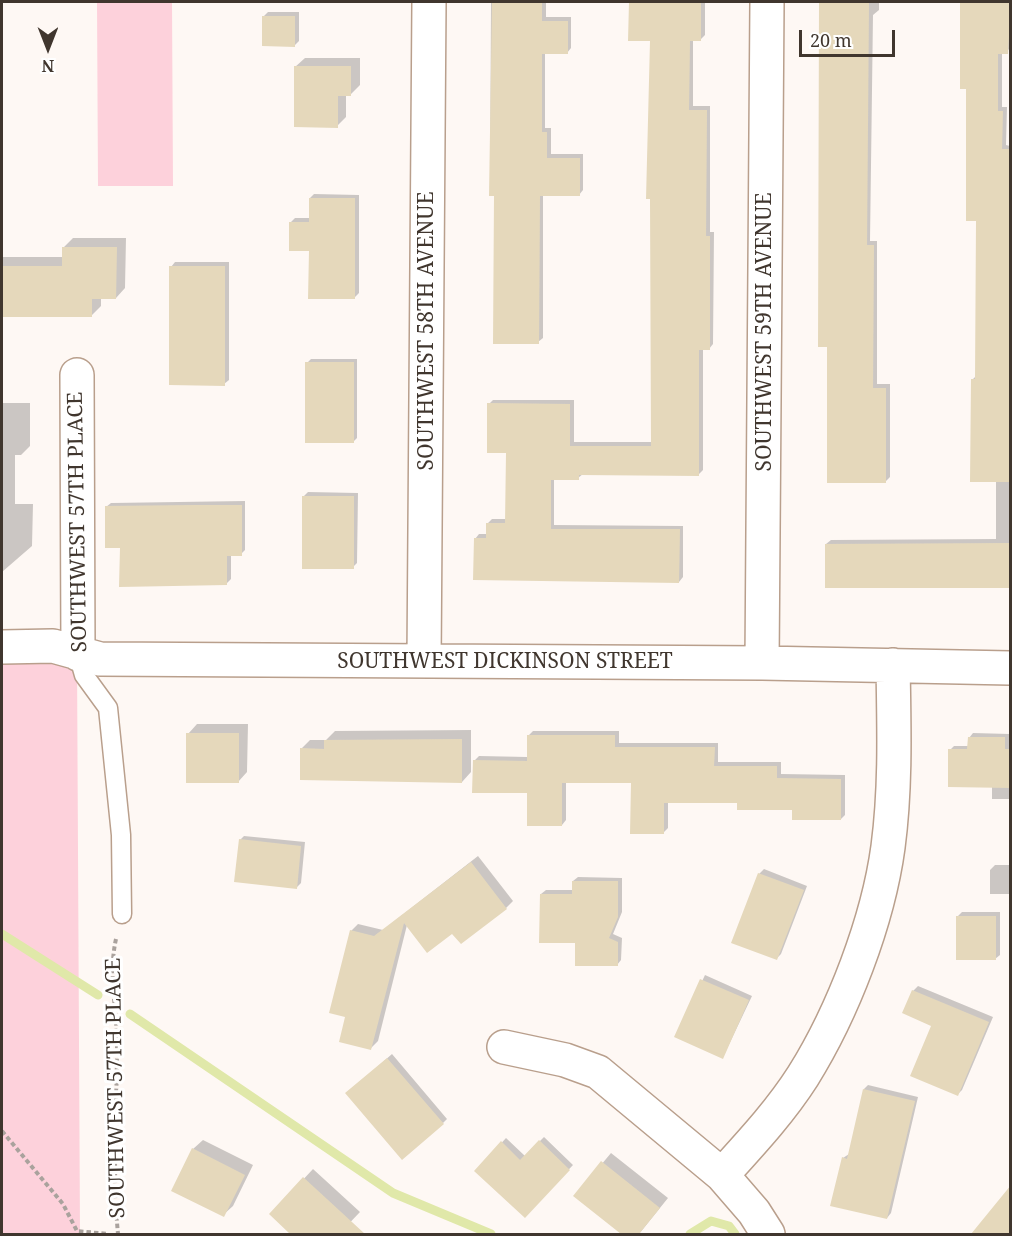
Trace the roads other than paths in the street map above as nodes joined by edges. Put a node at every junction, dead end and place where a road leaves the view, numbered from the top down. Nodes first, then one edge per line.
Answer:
1 (429, 2) edge
2 (767, 2) edge
3 (77, 375) dead end
4 (2, 647) edge
5 (78, 654) junction
6 (424, 661) junction
7 (762, 663) junction
8 (893, 665) junction
9 (1011, 668) edge
10 (122, 915) road end
11 (504, 1047) dead end
12 (722, 1175) junction
13 (768, 1234) edge

1 - 6 street, SOUTHWEST 58TH AVENUE
2 - 7 street, SOUTHWEST 59TH AVENUE
3 - 5 street, SOUTHWEST 57TH PLACE
4 - 5 street, SOUTHWEST DICKINSON STREET
5 - 6 street, SOUTHWEST DICKINSON STREET
5 - 10 lane, SOUTHWEST 57TH PLACE
6 - 7 street, SOUTHWEST DICKINSON STREET
7 - 8 street, SOUTHWEST DICKINSON STREET
8 - 9 street, SOUTHWEST DICKINSON STREET
8 - 12 street
11 - 12 street
12 - 13 street

